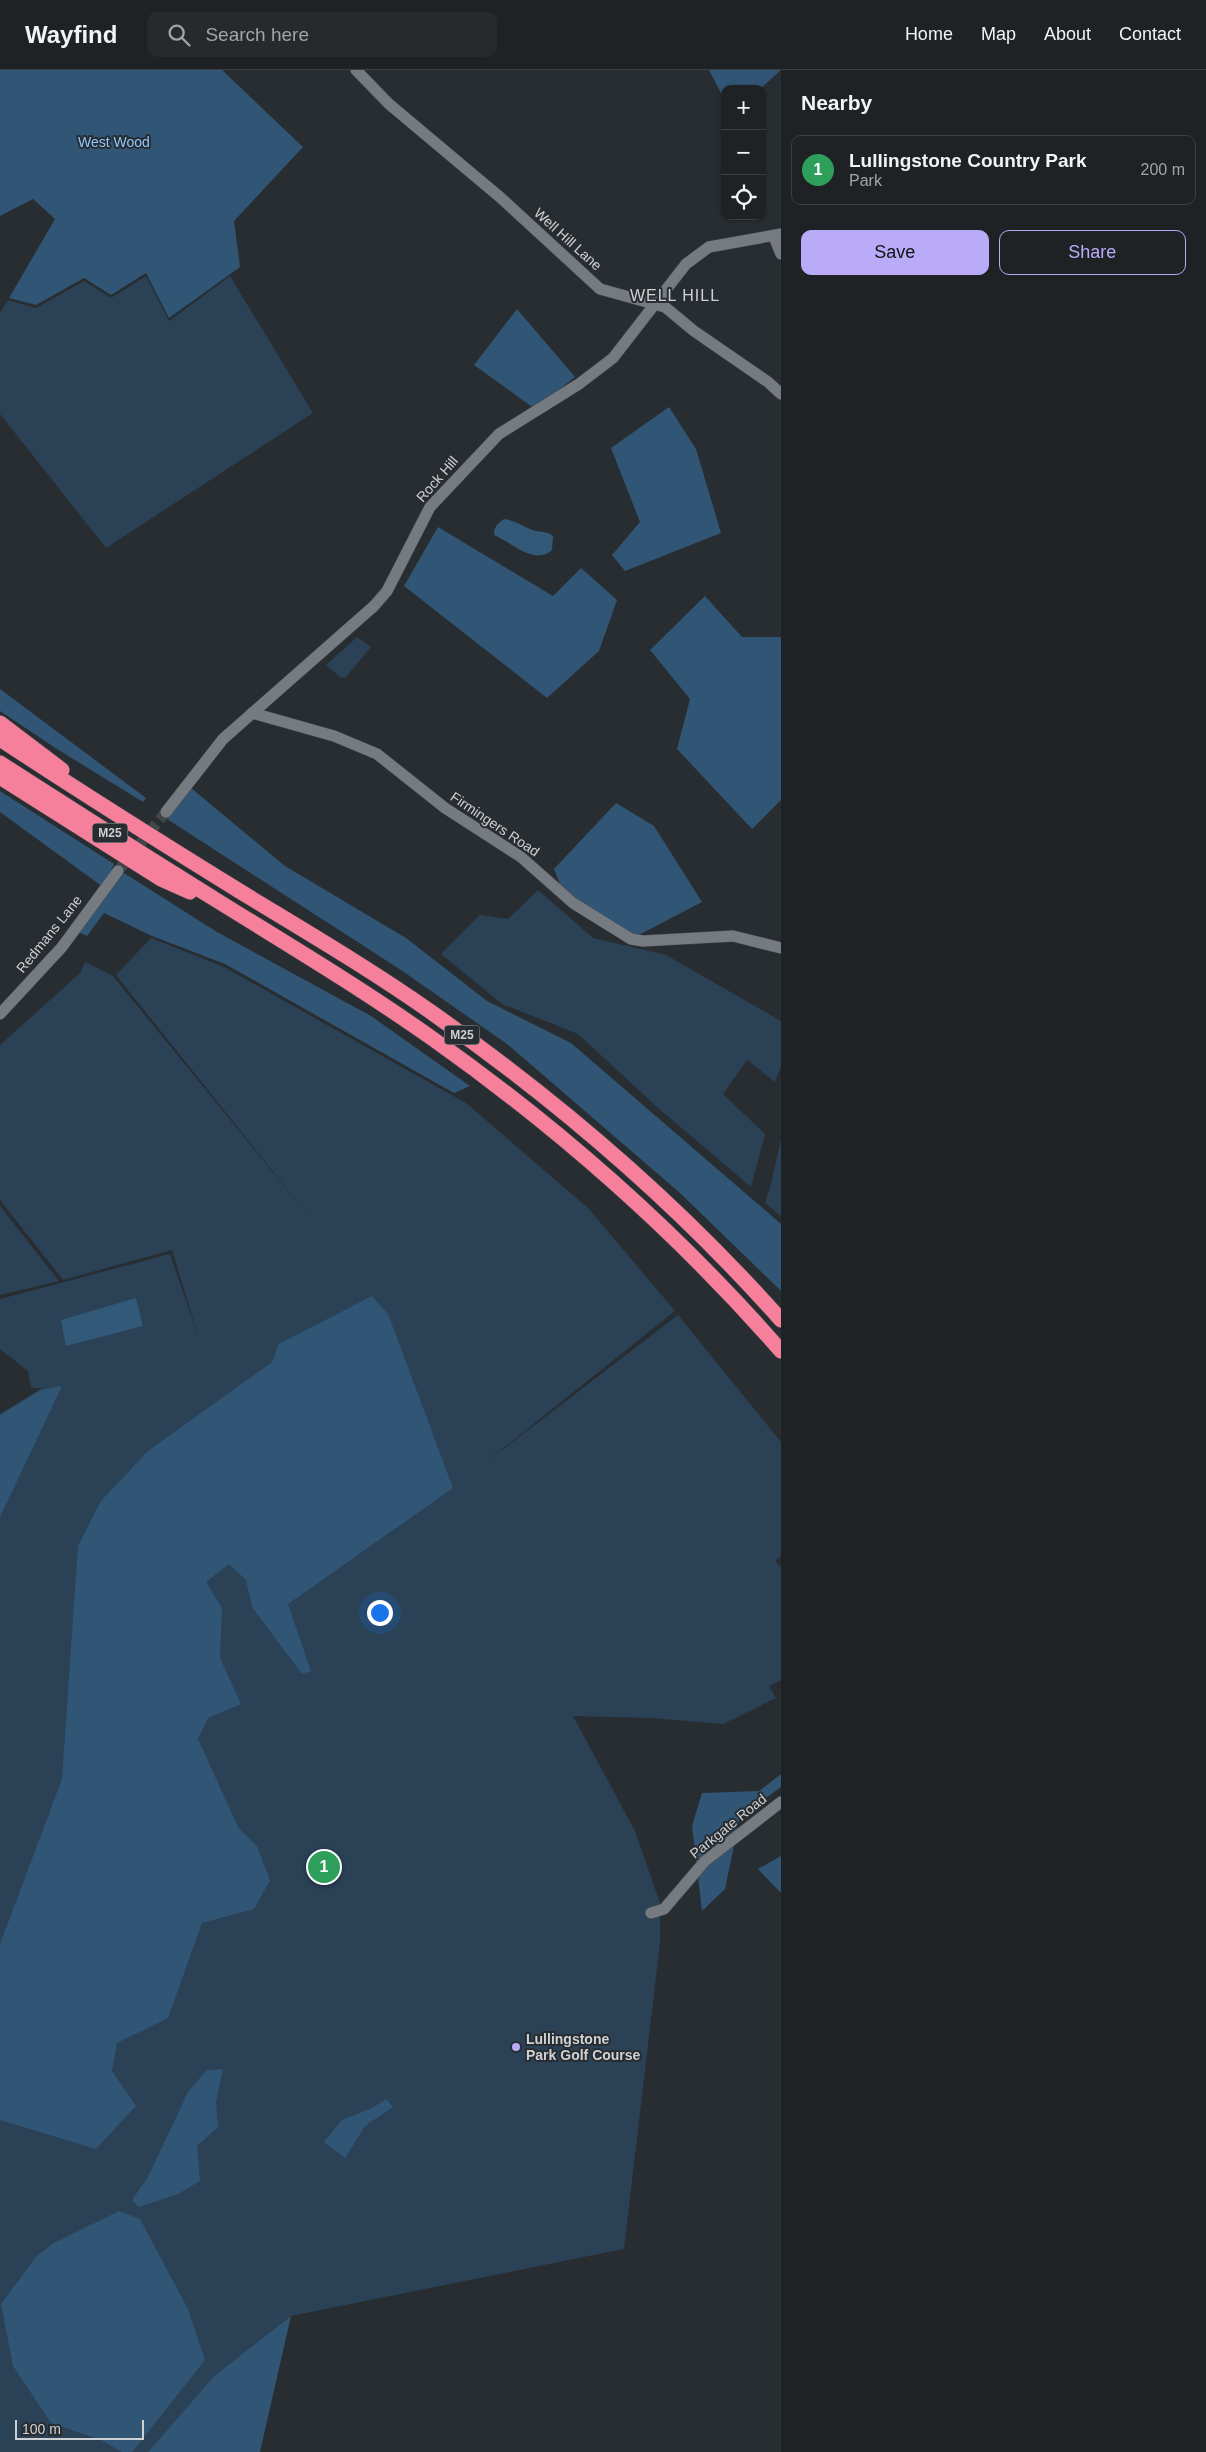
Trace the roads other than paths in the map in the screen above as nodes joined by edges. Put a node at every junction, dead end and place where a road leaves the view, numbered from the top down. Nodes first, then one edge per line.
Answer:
1 (356, 70) edge
2 (778, 236) edge
3 (781, 254) edge
4 (654, 303) junction
5 (781, 394) edge
6 (252, 713) junction
7 (0, 722) edge
8 (0, 739) edge
9 (0, 763) edge
10 (0, 777) edge
11 (102, 805) junction
12 (166, 812) tunnel mouth
13 (118, 871) tunnel mouth
14 (220, 902) junction
15 (781, 948) edge
16 (0, 1014) edge
17 (781, 1320) edge
18 (781, 1351) edge
19 (781, 1802) edge
20 (651, 1913) dead end

1 - 4 street, Well Hill Lane
2 - 3 street
2 - 4 street, Rock Hill
4 - 5 street, Well Hill Lane
4 - 6 street, Rock Hill
6 - 12 street, Rock Hill
6 - 15 street, Firmingers Road
7 - 11 highway, M25
8 - 11 highway, M25
9 - 14 highway, M25
10 - 14 highway, M25
11 - 17 highway, M25
13 - 16 street, Redmans Lane
14 - 18 highway, M25
19 - 20 street, Parkgate Road

